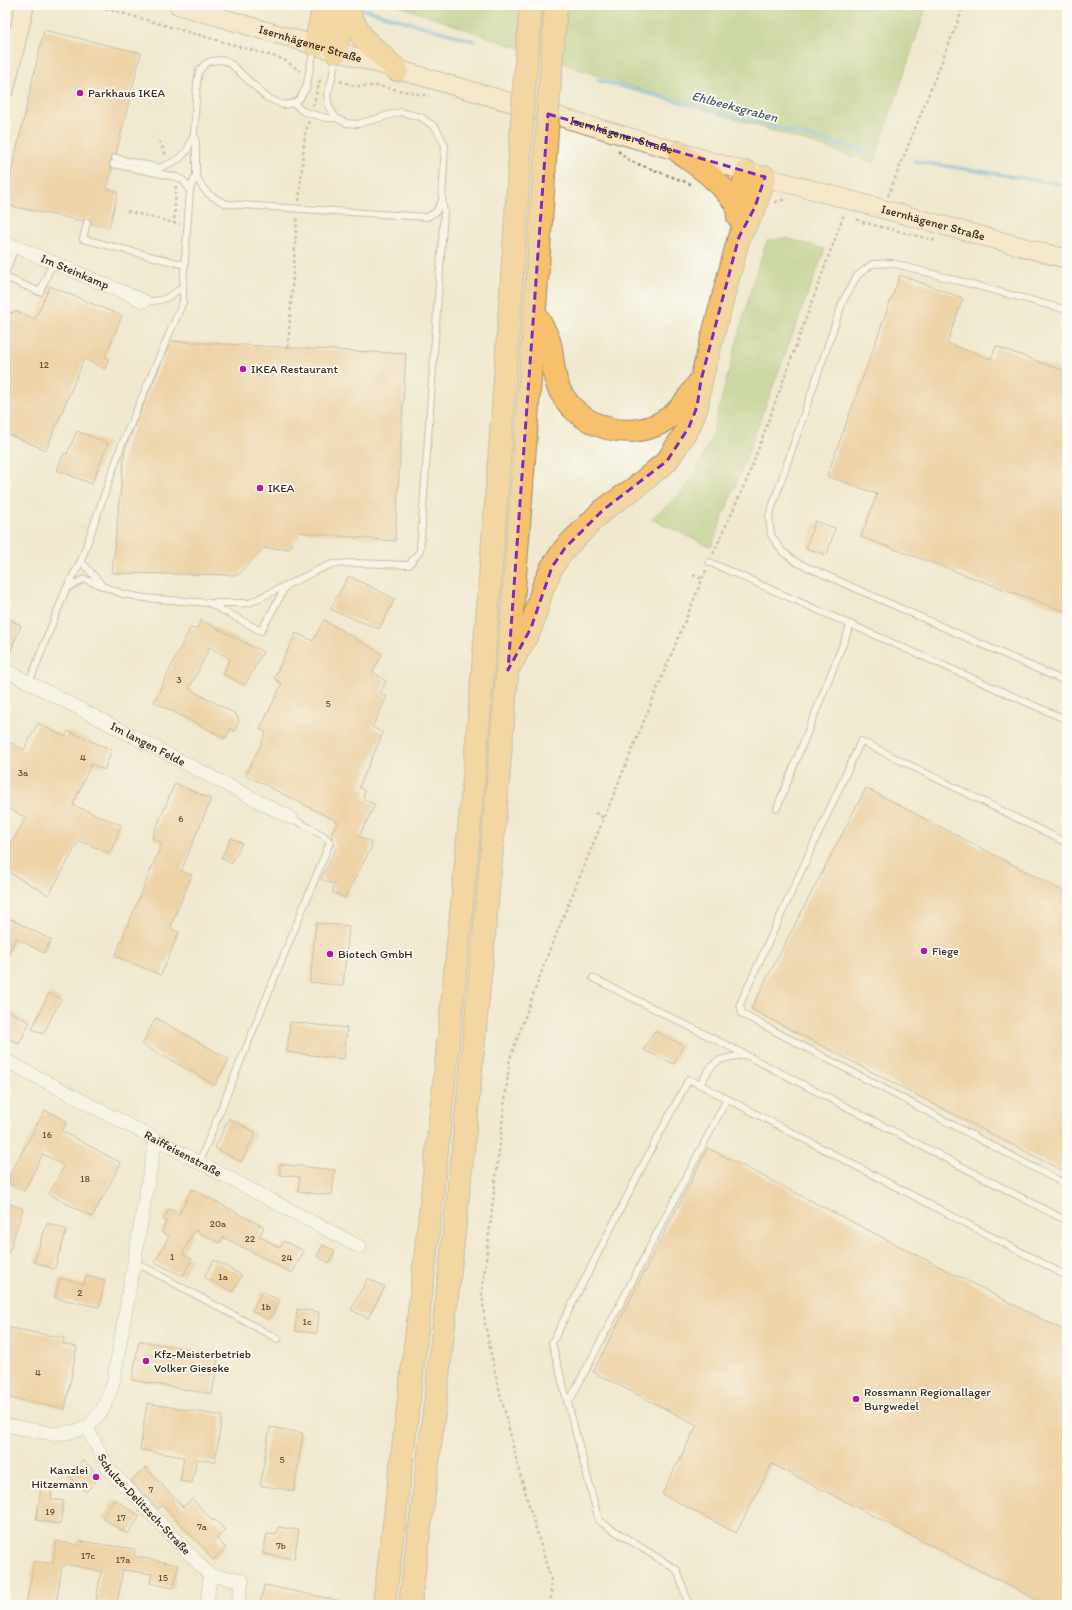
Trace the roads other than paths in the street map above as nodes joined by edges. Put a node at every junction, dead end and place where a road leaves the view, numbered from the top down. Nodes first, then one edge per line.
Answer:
1 (39, 5) edge
2 (178, 5) edge
3 (324, 5) edge
4 (344, 5) edge
5 (531, 5) edge
6 (556, 5) edge
7 (23, 12) edge
8 (315, 45) junction
9 (336, 52) junction
10 (397, 70) junction
11 (5, 89) edge
12 (294, 103) junction
13 (336, 118) junction
14 (194, 134) junction
15 (679, 152) junction
16 (756, 175) junction
17 (196, 176) junction
18 (190, 190) junction
19 (442, 200) junction
20 (746, 206) junction
21 (86, 222) dead end
22 (10, 244) edge
23 (1067, 259) edge
24 (53, 262) junction
25 (185, 265) junction
26 (5, 274) edge
27 (5, 277) edge
28 (183, 286) junction
29 (150, 301) joint
30 (1067, 310) edge
31 (535, 312) junction
32 (701, 380) junction
33 (81, 561) junction
34 (709, 562) road end
35 (102, 585) junction
36 (286, 586) junction
37 (66, 589) junction
38 (210, 603) junction
39 (851, 624) junction
40 (5, 670) edge
41 (508, 670) junction
42 (1067, 682) edge
43 (29, 683) junction
44 (1067, 720) edge
45 (777, 808) dead end
46 (291, 818) joint
47 (1067, 843) edge
48 (593, 978) dead end
49 (746, 1055) junction
50 (5, 1060) edge
51 (700, 1085) junction
52 (727, 1099) junction
53 (155, 1141) junction
54 (199, 1164) junction
55 (1067, 1185) edge
56 (1067, 1221) edge
57 (360, 1247) dead end
58 (133, 1261) junction
59 (1067, 1276) edge
60 (278, 1339) dead end
61 (568, 1404) junction
62 (5, 1425) edge
63 (87, 1428) junction
64 (210, 1575) junction
65 (238, 1604) edge
66 (207, 1605) edge
67 (384, 1605) edge
68 (410, 1605) edge
69 (689, 1605) edge

1 - 7 main road
2 - 8 main road, Isernhägener Straße
3 - 8 highway
4 - 9 highway
4 - 10 highway
5 - 67 highway, bridge
6 - 31 highway, bridge
7 - 11 main road
8 - 9 main road, Isernhägener Straße
8 - 12 lane
9 - 10 main road, Isernhägener Straße
9 - 13 lane
10 - 15 main road, Isernhägener Straße
12 - 13 lane
12 - 14 lane
13 - 19 lane
14 - 17 lane
14 - 18 lane
15 - 16 main road, Isernhägener Straße
15 - 20 highway
16 - 20 highway
16 - 23 main road, Isernhägener Straße
17 - 18 lane
17 - 19 lane
18 - 25 lane
19 - 36 lane
20 - 32 highway
21 - 25 lane
22 - 24 street, Im Steinkamp
22 - 26 lane
24 - 27 lane
24 - 29 street, Im Steinkamp
25 - 28 lane
28 - 29 lane
28 - 33 lane
30 - 42 lane
31 - 32 highway
31 - 41 highway
32 - 41 highway
33 - 35 lane
33 - 37 lane
34 - 39 lane
35 - 37 lane
35 - 38 lane
36 - 38 lane
36 - 38 lane
37 - 43 lane
39 - 44 lane
39 - 45 lane
40 - 43 street, Im langen Felde
41 - 68 highway
43 - 46 street, Im langen Felde
46 - 54 lane
47 - 55 lane
48 - 49 lane
49 - 51 lane
49 - 56 lane
50 - 53 street, Raiffeisenstraße
51 - 52 lane
51 - 61 lane
52 - 59 lane
52 - 61 lane
53 - 54 street, Raiffeisenstraße
53 - 58 street
54 - 57 street, Raiffeisenstraße
58 - 60 lane
58 - 63 street
61 - 69 lane
62 - 63 street
63 - 64 street, Schulze-Delitzsch-Straße
64 - 65 street
64 - 66 street

